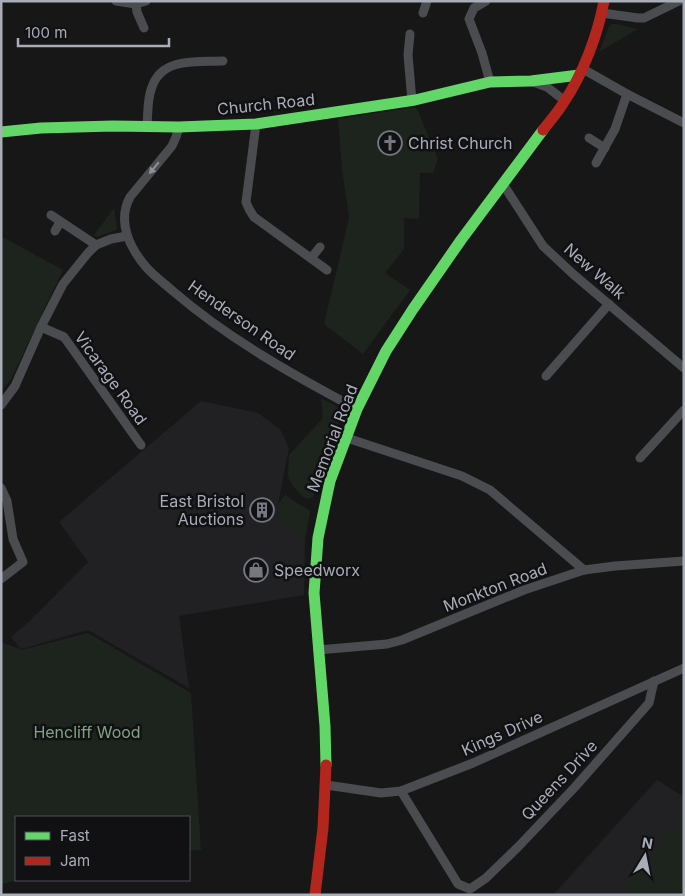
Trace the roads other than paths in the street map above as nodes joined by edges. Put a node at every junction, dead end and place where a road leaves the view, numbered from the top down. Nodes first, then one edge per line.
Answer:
1 (146, 1) edge
2 (427, 1) edge
3 (486, 1) edge
4 (679, 1) edge
5 (119, 2) edge
6 (136, 4) junction
7 (603, 7) edge
8 (423, 13) dead end
9 (144, 28) dead end
10 (410, 34) dead end
11 (223, 61) dead end
12 (581, 72) junction
13 (531, 81) junction
14 (490, 82) junction
15 (628, 94) junction
16 (412, 100) junction
17 (565, 101) junction
18 (684, 123) edge
19 (256, 124) junction
20 (148, 126) junction
21 (179, 127) junction
22 (1, 132) edge
23 (589, 138) dead end
24 (605, 148) junction
25 (596, 163) dead end
26 (503, 184) junction
27 (51, 216) dead end
28 (60, 222) junction
29 (55, 231) dead end
30 (127, 236) junction
31 (96, 245) junction
32 (320, 247) dead end
33 (311, 258) junction
34 (327, 270) dead end
35 (609, 304) junction
36 (41, 327) junction
37 (684, 368) edge
38 (546, 376) dead end
39 (1, 404) edge
40 (357, 409) junction
41 (684, 410) edge
42 (347, 438) junction
43 (141, 445) dead end
44 (640, 458) dead end
45 (1, 488) edge
46 (684, 561) edge
47 (584, 570) junction
48 (1, 579) edge
49 (318, 650) junction
50 (684, 668) edge
51 (654, 681) junction
52 (326, 785) junction
53 (401, 791) junction
54 (315, 895) edge

1 - 6 street
2 - 8 street
3 - 14 street
4 - 7 street
5 - 6 street
6 - 9 street
7 - 12 street, Memorial Road
10 - 16 street
11 - 20 street
12 - 13 street, Church Road
12 - 15 street
12 - 17 street, Memorial Road
13 - 14 street, Church Road
13 - 17 street, Church Road
14 - 16 street, Church Road
15 - 18 street
15 - 24 street
16 - 19 street, Church Road
17 - 26 street, Memorial Road
19 - 21 street, Church Road
19 - 33 street
20 - 21 street, Church Road
20 - 22 street, Church Road
21 -> 30 street
23 - 24 street
24 - 25 street
26 - 35 street, New Walk
26 - 40 street, Memorial Road
27 - 28 street
28 - 29 street
28 - 31 street
30 - 31 street
30 - 40 street, Henderson Road
31 - 36 street
32 - 33 street
33 - 34 street
35 - 37 street, New Walk
35 - 38 street
36 - 39 street
36 - 43 street, Vicarage Road
40 - 42 street, Memorial Road
41 - 44 street
42 - 47 street
42 - 49 street, Memorial Road
45 - 48 street
46 - 47 street, Monkton Road
47 - 49 street, Monkton Road
49 - 52 street, Memorial Road
50 - 51 street, Kings Drive
51 - 53 street, Kings Drive
51 - 53 street, Queens Drive
52 - 53 street, Kings Drive
52 - 54 street, Memorial Road

